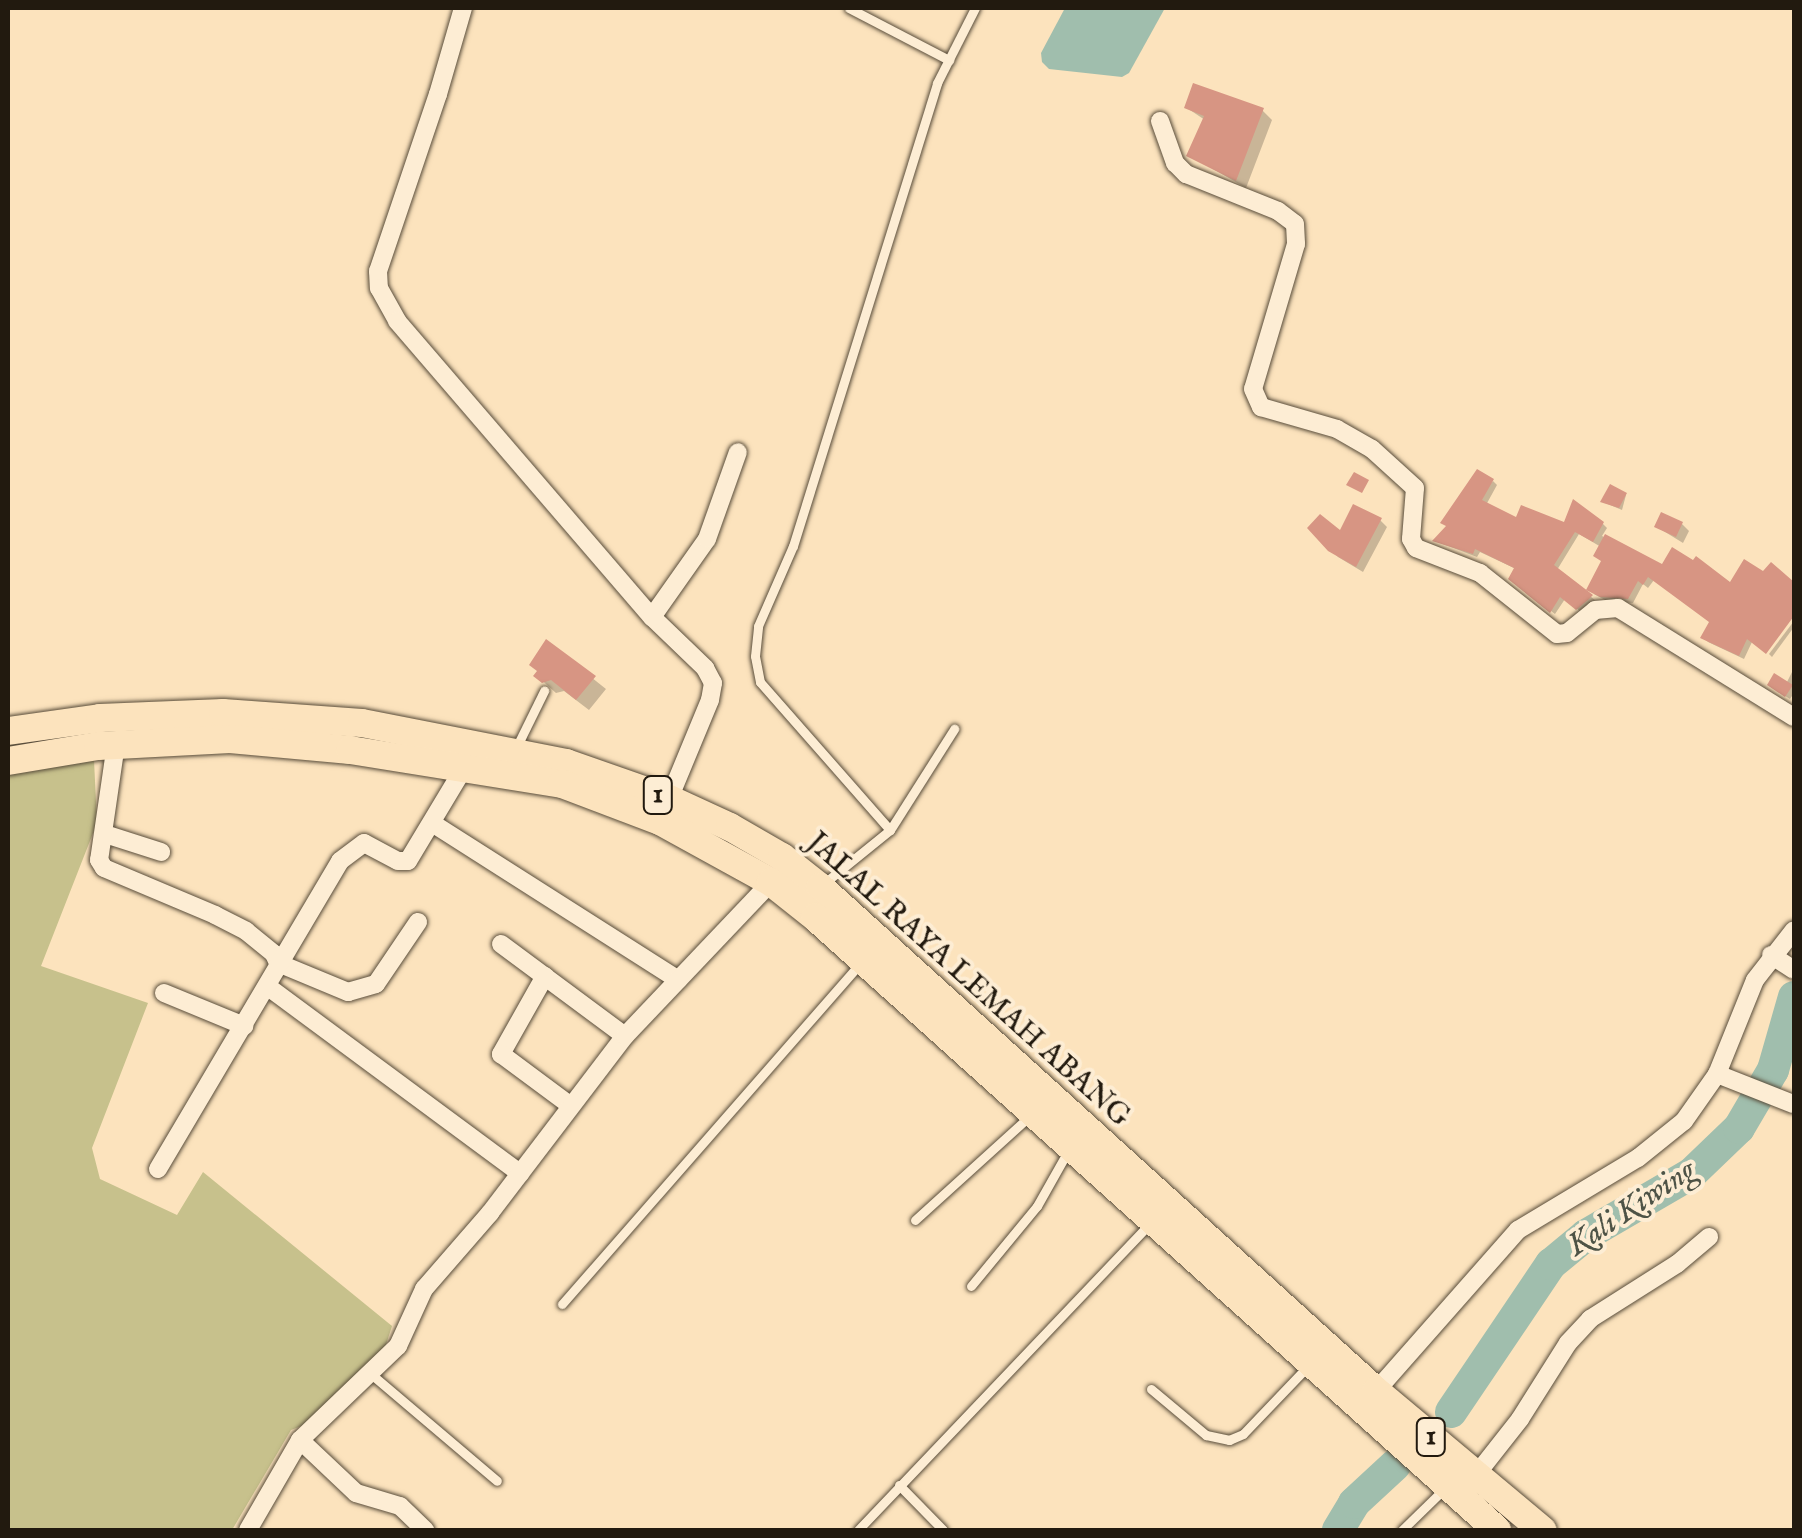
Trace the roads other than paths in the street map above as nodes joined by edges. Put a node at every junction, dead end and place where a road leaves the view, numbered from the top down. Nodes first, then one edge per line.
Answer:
1 (463, 8) edge
2 (849, 8) edge
3 (975, 8) edge
4 (949, 60) junction
5 (1160, 121) dead end
6 (738, 452) dead end
7 (652, 617) junction
8 (544, 691) dead end
9 (1794, 717) edge
10 (954, 729) dead end
11 (8, 731) edge
12 (116, 744) junction
13 (514, 751) junction
14 (8, 761) edge
15 (465, 766) junction
16 (670, 799) junction
17 (432, 823) junction
18 (890, 830) junction
19 (105, 834) junction
20 (161, 852) dead end
21 (771, 882) junction
22 (820, 887) junction
23 (418, 922) dead end
24 (1794, 930) edge
25 (501, 944) dead end
26 (1771, 954) junction
27 (864, 959) junction
28 (278, 963) junction
29 (1792, 968) edge
30 (545, 976) junction
31 (678, 980) junction
32 (267, 986) junction
33 (164, 993) dead end
34 (244, 1026) junction
35 (625, 1036) junction
36 (1717, 1074) junction
37 (1786, 1101) edge
38 (571, 1106) junction
39 (1033, 1113) junction
40 (1070, 1147) junction
41 (158, 1169) dead end
42 (520, 1173) junction
43 (1161, 1213) junction
44 (914, 1220) dead end
45 (1709, 1237) dead end
46 (971, 1286) dead end
47 (562, 1304) dead end
48 (1310, 1364) junction
49 (372, 1374) junction
50 (1151, 1390) dead end
51 (1376, 1390) junction
52 (300, 1440) junction
53 (1476, 1475) junction
54 (497, 1482) dead end
55 (899, 1486) junction
56 (1446, 1487) junction
57 (1491, 1529) edge
58 (248, 1530) edge
59 (425, 1530) edge
60 (858, 1530) edge
61 (943, 1530) edge
62 (1402, 1530) edge
63 (1542, 1530) edge

1 - 7 street
2 - 4 lane
3 - 4 lane
4 - 18 lane
5 - 9 street
6 - 7 street
7 - 16 street
8 - 13 lane
10 - 18 lane
11 - 13 highway, JALAL RAYA LEMAH ABANG / 1
12 - 14 highway, JALAL RAYA LEMAH ABANG / 1
12 - 15 highway, JALAL RAYA LEMAH ABANG / 1
12 - 19 street
13 - 16 highway, JALAL RAYA LEMAH ABANG / 1
15 - 17 street
15 - 21 highway, JALAL RAYA LEMAH ABANG / 1
16 - 22 highway, JALAL RAYA LEMAH ABANG / 1
17 - 28 street
17 - 31 street
18 - 22 lane
19 - 20 street
19 - 28 street
21 - 27 highway, JALAL RAYA LEMAH ABANG / 1
21 - 31 street
22 - 43 highway, JALAL RAYA LEMAH ABANG / 1
23 - 28 street
24 - 26 street
25 - 30 street
26 - 29 street
26 - 36 street
27 - 39 highway, JALAL RAYA LEMAH ABANG / 1
27 - 47 lane
28 - 32 street
30 - 35 street
30 - 38 street
31 - 35 street
32 - 34 street
32 - 42 street
33 - 34 street
34 - 41 street
35 - 38 street
36 - 37 street
36 - 51 street
38 - 42 street
39 - 40 highway, JALAL RAYA LEMAH ABANG / 1
39 - 44 lane
40 - 43 highway, JALAL RAYA LEMAH ABANG / 1
40 - 46 lane
42 - 49 street
43 - 48 highway, 1
43 - 51 highway, 1
43 - 55 lane
45 - 53 street
48 - 50 lane
48 - 56 highway, 1
49 - 52 street
49 - 54 lane
51 - 53 highway, 1
52 - 58 street
52 - 59 street
53 - 63 highway, 1
55 - 60 lane
55 - 61 lane
56 - 57 highway, 1
56 - 62 lane

